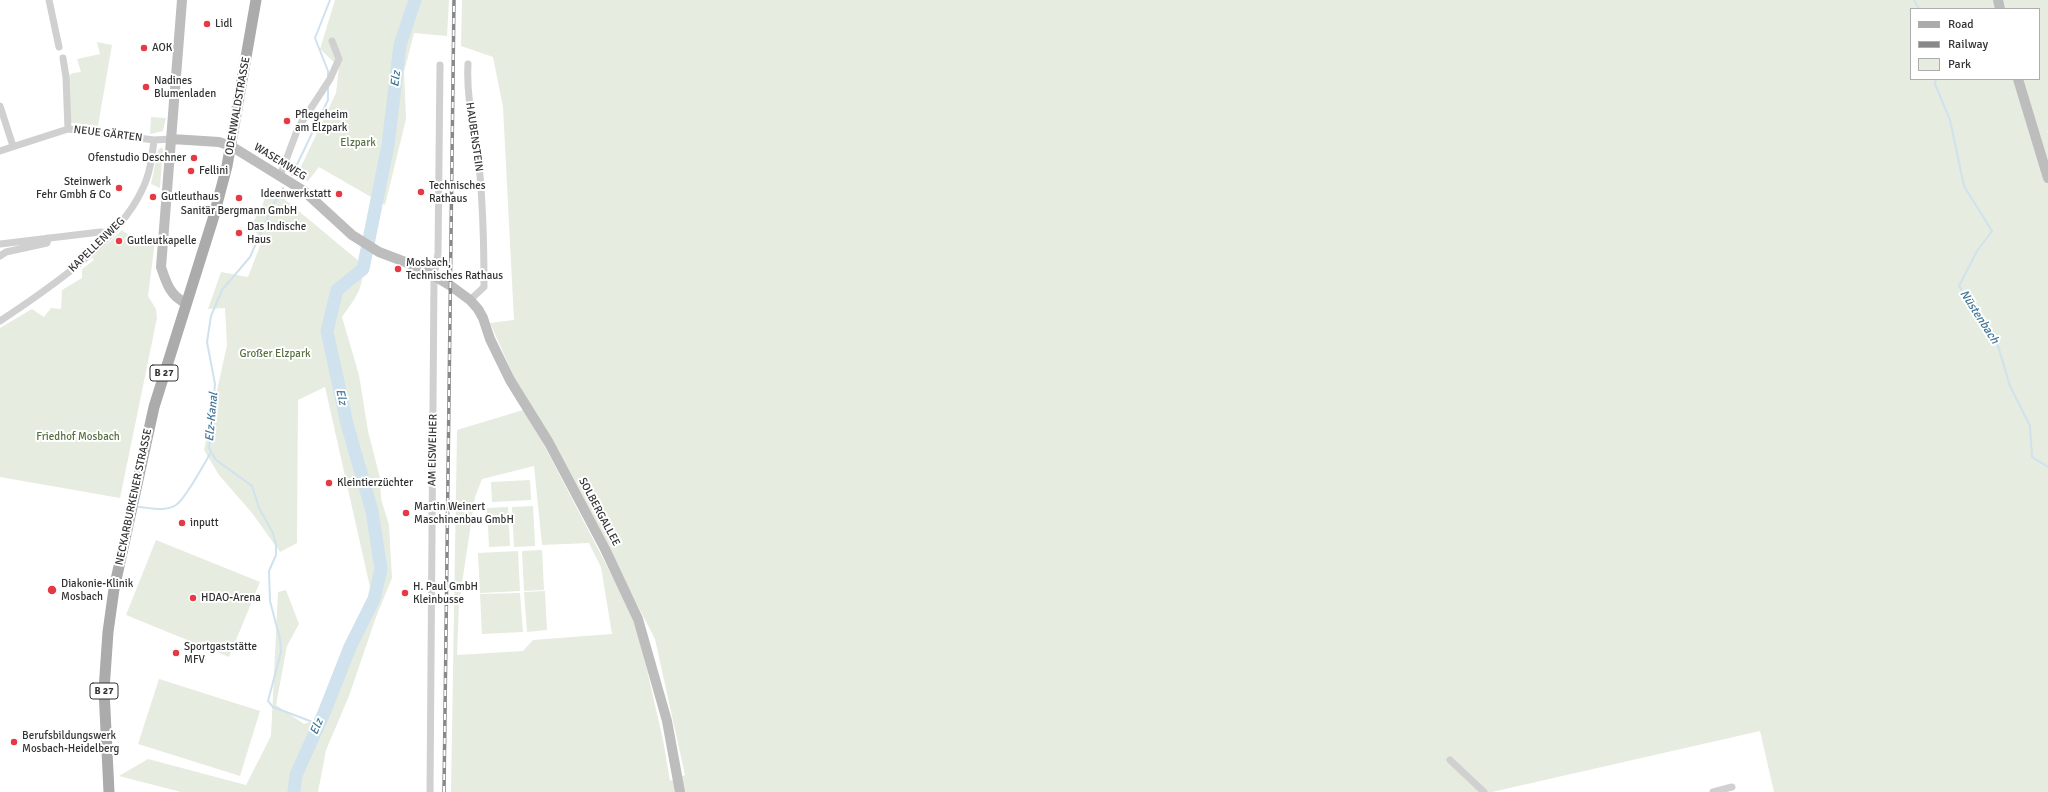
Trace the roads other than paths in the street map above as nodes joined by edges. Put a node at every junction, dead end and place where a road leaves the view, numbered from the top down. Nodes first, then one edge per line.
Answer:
1 (49, 0) edge
2 (182, 0) edge
3 (256, 0) edge
4 (332, 41) dead end
5 (59, 47) dead end
6 (63, 58) dead end
7 (468, 64) dead end
8 (440, 65) dead end
9 (2018, 80) edge
10 (0, 106) edge
11 (68, 129) junction
12 (172, 139) junction
13 (154, 140) junction
14 (14, 146) junction
15 (231, 146) junction
16 (0, 151) edge
17 (280, 176) junction
18 (2048, 178) edge
19 (111, 233) junction
20 (48, 238) junction
21 (0, 244) edge
22 (0, 256) edge
23 (434, 276) junction
24 (470, 300) junction
25 (186, 303) junction
26 (0, 321) edge
27 (1450, 760) dead end
28 (1732, 787) dead end
29 (109, 792) edge
30 (430, 792) edge
31 (680, 792) edge
32 (1484, 792) edge
33 (1713, 792) edge

1 - 5 street
2 - 12 street
3 - 15 main road, ODENWALDSTRASSE / B 27
4 - 17 street
6 - 11 street
7 - 24 street, HAUBENSTEIN
8 - 23 street, AM EISWEIHER
9 - 18 street
10 - 14 street
11 - 13 street, NEUE GÄRTEN
11 - 14 street, NEUE GÄRTEN
12 - 13 street, NEUE GÄRTEN
12 - 15 street, WASEMWEG
12 - 25 street
13 - 19 street, KAPELLENWEG
14 - 16 street, NEUE GÄRTEN
15 - 17 street, WASEMWEG
15 - 25 main road, ODENWALDSTRASSE / B 27
17 - 23 street, WASEMWEG
19 - 20 street
19 - 26 street, KAPELLENWEG
20 - 21 street
20 - 22 street
23 - 24 street, SOLBERGALLEE
23 - 30 street, AM EISWEIHER
24 - 31 street, SOLBERGALLEE
25 - 29 main road, NECKARBURKENER STRASSE / B 27
27 - 32 street
28 - 33 street

